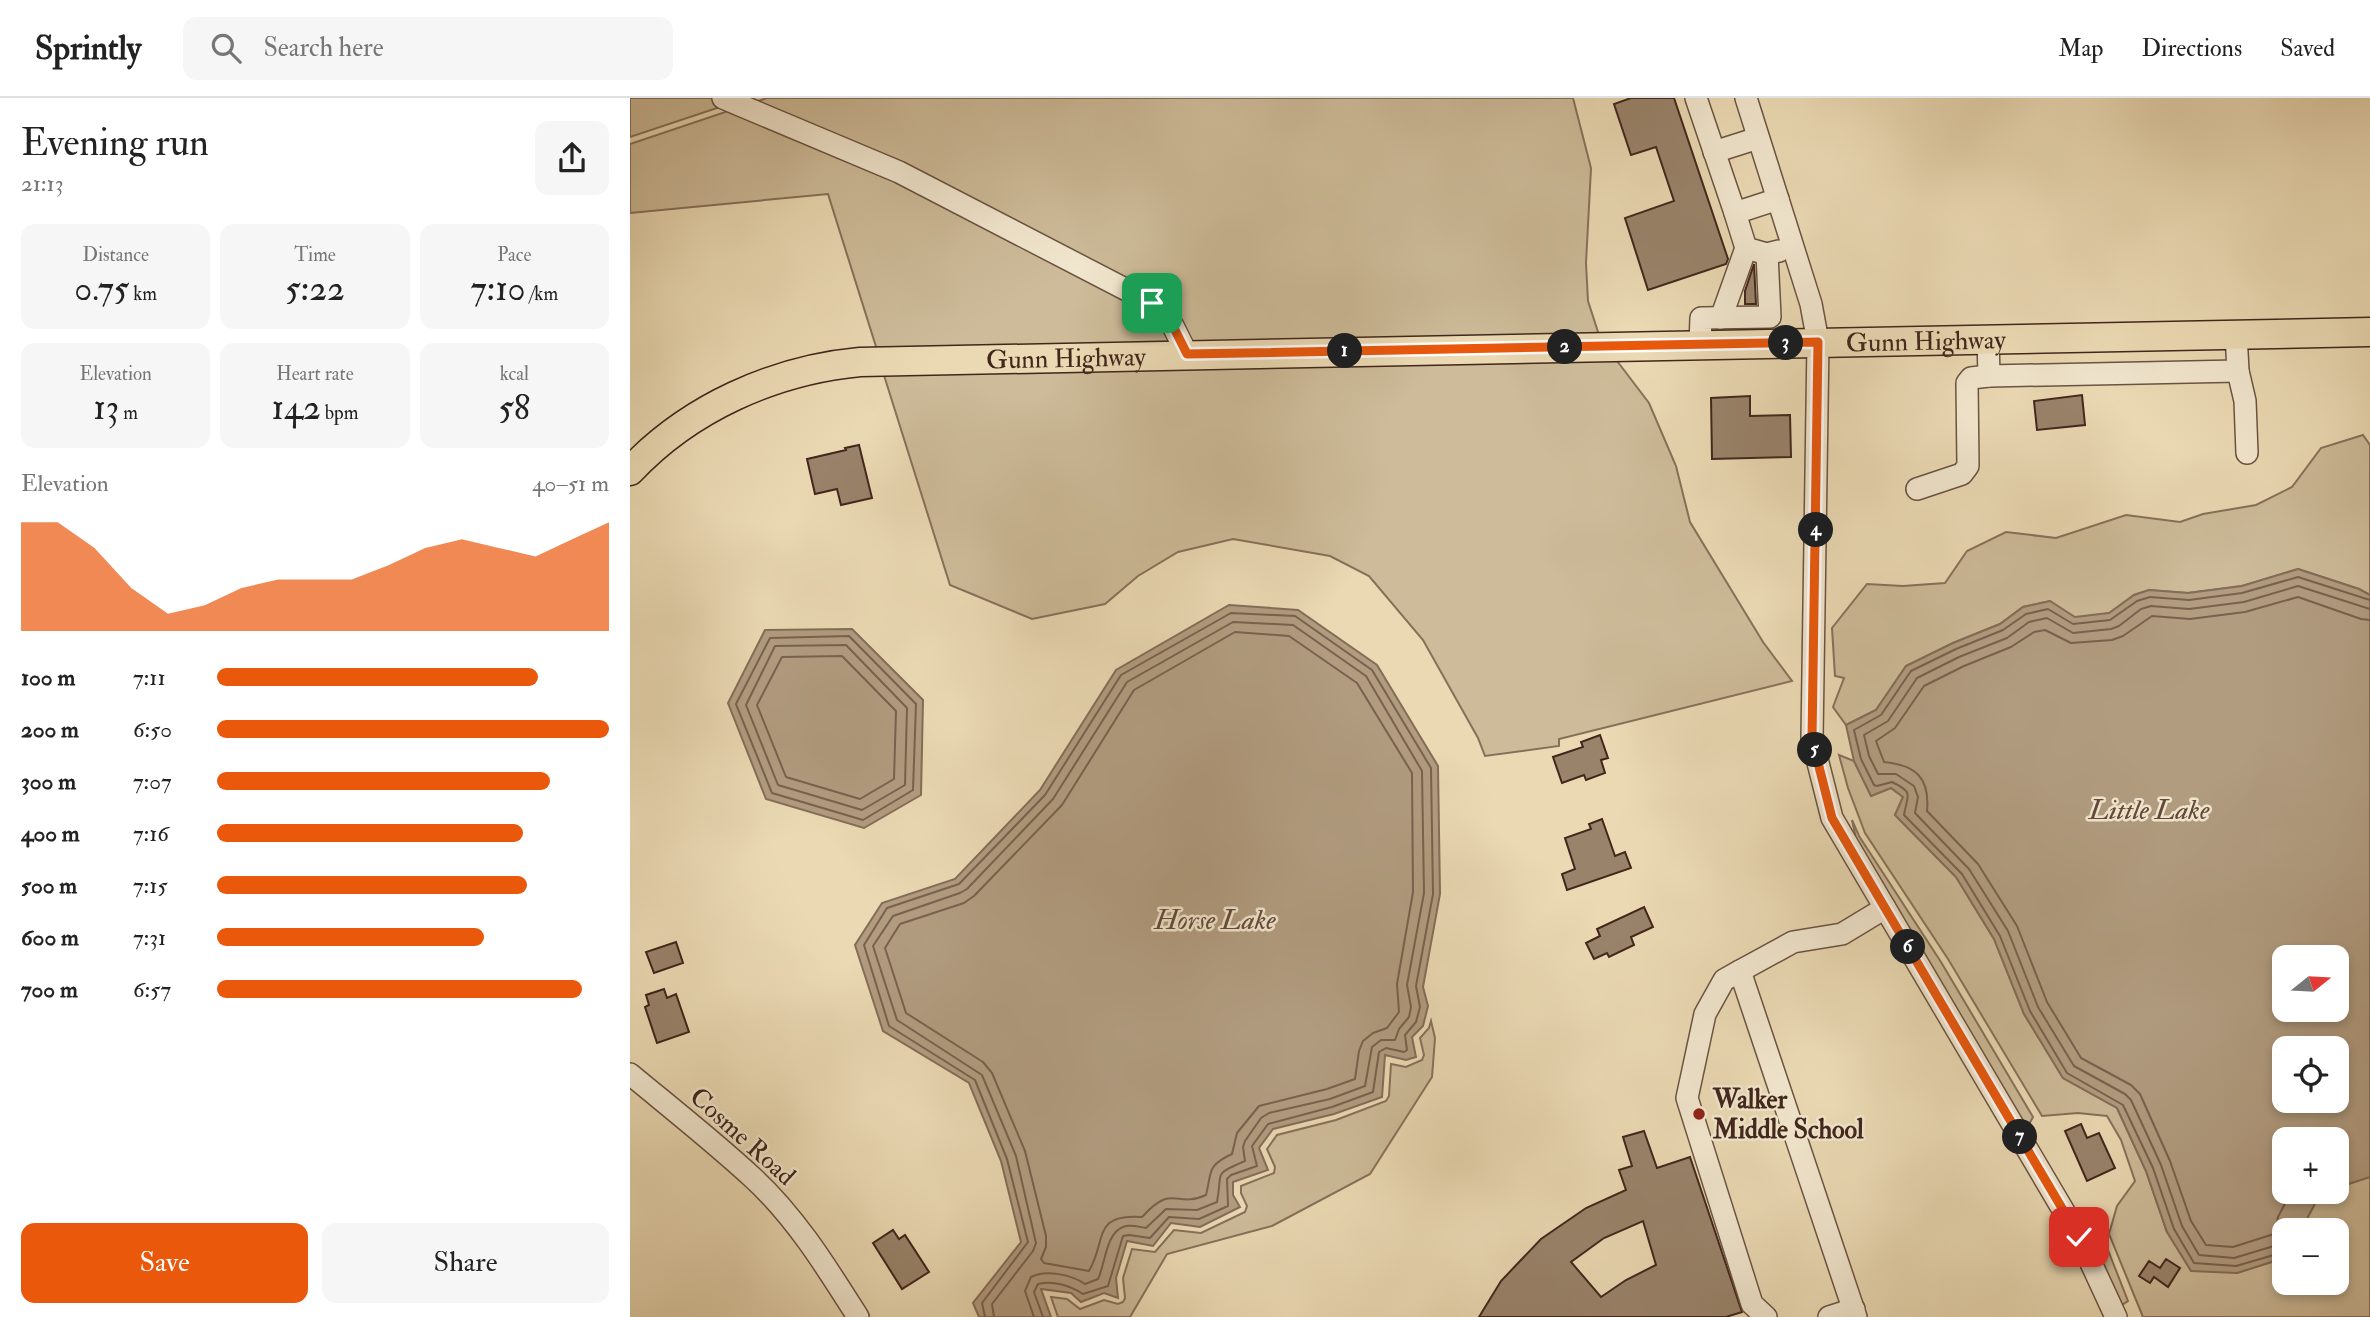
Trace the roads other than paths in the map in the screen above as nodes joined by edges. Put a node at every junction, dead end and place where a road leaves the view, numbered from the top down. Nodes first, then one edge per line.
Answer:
1 (723, 98) edge
2 (1696, 98) edge
3 (1746, 98) edge
4 (1758, 138) junction
5 (1714, 152) junction
6 (1778, 199) junction
7 (1735, 213) junction
8 (1746, 248) junction
9 (1793, 248) junction
10 (1767, 254) junction
11 (1721, 318) junction
12 (1771, 330) junction
13 (2370, 332) edge
14 (2236, 334) junction
15 (1988, 338) junction
16 (1818, 342) junction
17 (1700, 344) junction
18 (1187, 354) junction
19 (2238, 371) junction
20 (1989, 376) junction
21 (2247, 453) dead end
22 (630, 471) edge
23 (1917, 489) dead end
24 (1885, 908) junction
25 (1740, 971) junction
26 (630, 1073) edge
27 (1855, 1313) edge
28 (858, 1317) edge
29 (1766, 1317) edge
30 (1829, 1317) edge
31 (2116, 1317) edge

1 - 18 street
2 - 5 street
3 - 4 street
4 - 5 street
4 - 6 street
5 - 7 street
6 - 7 street
6 - 9 street
7 - 8 street
8 - 10 street
8 - 11 street
9 - 10 street
9 - 16 street
10 - 12 street
11 - 12 street
11 - 17 street
12 - 16 main road, Gunn Highway
12 - 17 main road, Gunn Highway
13 - 14 main road, Gunn Highway
14 - 15 main road, Gunn Highway
14 - 19 street
15 - 16 main road, Gunn Highway
15 - 20 street
16 - 24 street
17 - 18 main road, Gunn Highway
18 - 22 main road, Gunn Highway
19 - 20 street
19 - 21 street
20 - 23 street
24 - 25 street
24 - 31 street
25 - 27 street
25 - 29 street
26 - 28 street, Cosme Road
27 - 30 street

